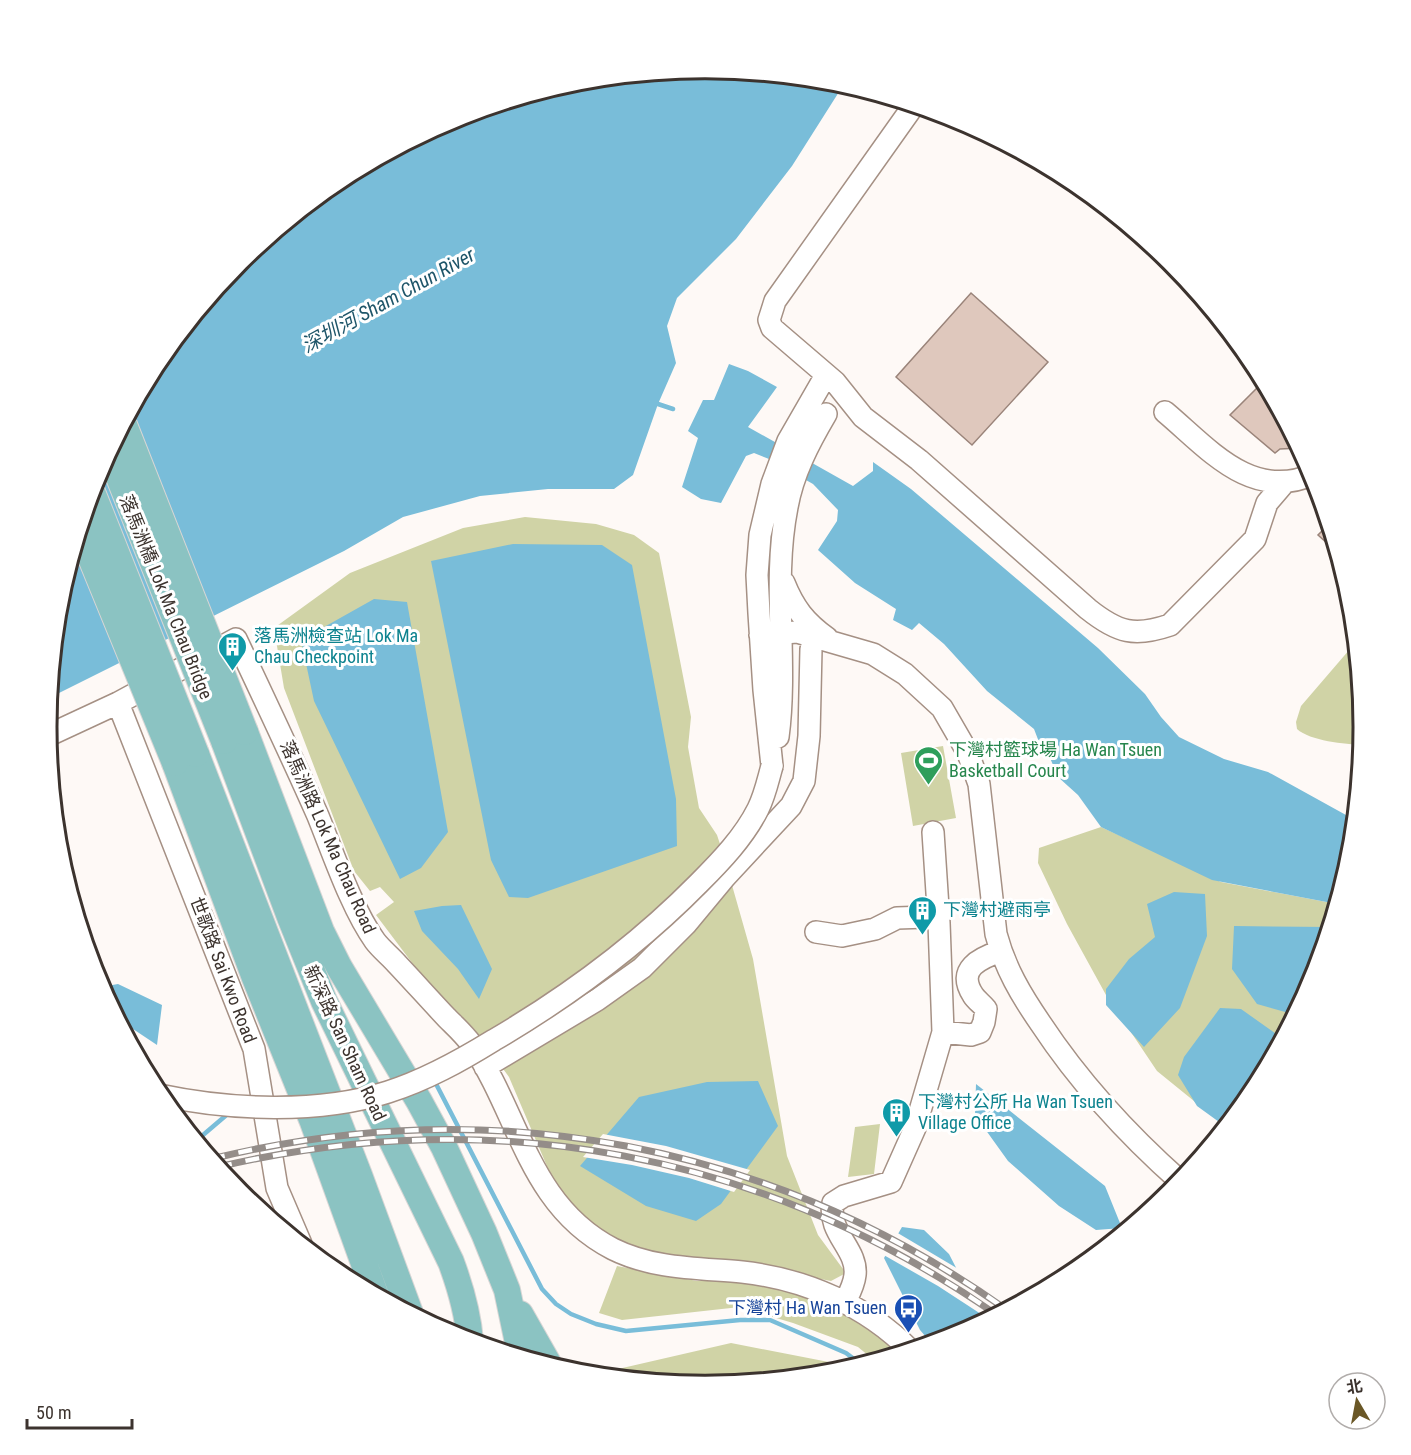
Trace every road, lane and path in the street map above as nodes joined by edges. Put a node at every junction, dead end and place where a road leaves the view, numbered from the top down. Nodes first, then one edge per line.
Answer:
1 (909, 112) edge
2 (826, 375) junction
3 (818, 409) junction
4 (1166, 412) dead end
5 (127, 435) edge
6 (114, 463) edge
7 (1304, 477) edge
8 (1285, 482) junction
9 (96, 505) edge
10 (85, 541) edge
11 (780, 572) junction
12 (771, 642) junction
13 (845, 647) junction
14 (811, 649) junction
15 (118, 703) junction
16 (57, 731) edge
17 (235, 737) junction
18 (185, 758) junction
19 (933, 832) dead end
20 (939, 922) junction
21 (816, 932) dead end
22 (1000, 951) junction
23 (943, 1032) junction
24 (485, 1067) junction
25 (173, 1097) edge
26 (1174, 1175) edge
27 (294, 1228) edge
28 (371, 1283) edge
29 (507, 1290) junction
30 (406, 1302) edge
31 (845, 1302) junction
32 (470, 1332) edge
33 (903, 1345) edge
34 (519, 1349) edge
35 (544, 1355) edge

1 - 2 street
2 - 3 street
2 - 8 street
3 - 11 street
3 - 12 street
4 - 8 street
5 - 17 main road, 落馬洲橋 Lok Ma Chau Bridge, bridge
6 - 17 main road, 落馬洲橋 Lok Ma Chau Bridge, bridge
7 - 8 street
9 - 18 main road, 落馬洲橋 Lok Ma Chau Bridge, bridge
10 - 18 main road, bridge
11 - 12 street
11 - 13 street
12 - 13 street
12 - 14 street
12 - 25 street, bridge
13 - 14 street
13 - 22 street
14 - 24 street
15 - 16 street
15 - 24 street, 落馬洲路 Lok Ma Chau Road
15 - 27 street, 世歌路 Sai Kwo Road
17 - 29 main road, 新深路 San Sham Road
17 - 32 main road, 新深路 San Sham Road
18 - 28 main road
18 - 30 main road, 新深路 San Sham Road
19 - 20 street
20 - 21 street
20 - 23 street
22 - 23 street
22 - 26 street
23 - 31 street
24 - 31 street, 落馬洲路 Lok Ma Chau Road
29 - 34 main road, 新深路 San Sham Road
29 - 35 main road, 新深路 San Sham Road
31 - 33 street, 落馬洲路 Lok Ma Chau Road

